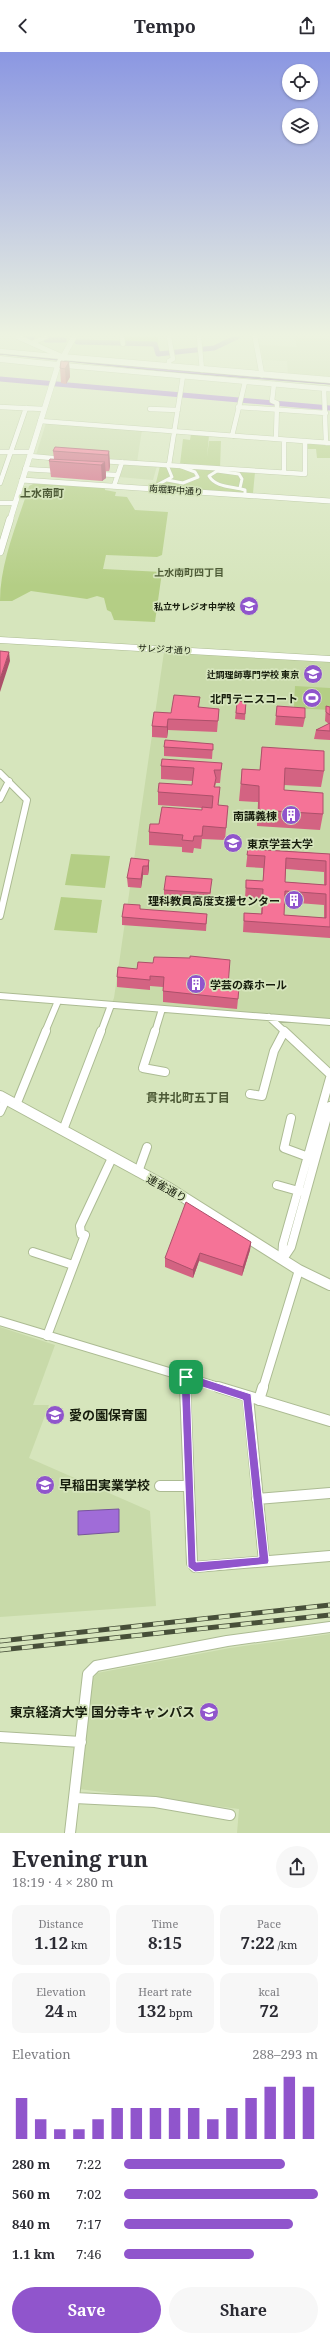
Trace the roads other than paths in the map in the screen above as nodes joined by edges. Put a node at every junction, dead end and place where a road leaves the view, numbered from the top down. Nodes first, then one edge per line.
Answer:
1 (22, 420) edge
2 (177, 420) edge
3 (236, 420) edge
4 (277, 420) edge
5 (40, 421) joint
6 (328, 423) edge
7 (175, 432) junction
8 (232, 436) junction
9 (276, 439) junction
10 (284, 440) junction
11 (305, 441) junction
12 (328, 443) edge
13 (0, 452) edge
14 (10, 452) junction
15 (30, 454) junction
16 (66, 459) edge
17 (98, 461) edge
18 (122, 462) junction
19 (168, 465) junction
20 (179, 466) junction
21 (25, 469) junction
22 (217, 470) junction
23 (62, 472) edge
24 (284, 473) junction
25 (94, 474) edge
26 (117, 476) junction
27 (199, 476) junction
28 (209, 476) junction
29 (22, 480) junction
30 (167, 480) junction
31 (0, 483) edge
32 (114, 486) junction
33 (240, 488) junction
34 (156, 489) junction
35 (245, 493) dead end
36 (330, 501) edge
37 (0, 503) edge
38 (15, 503) junction
39 (0, 552) edge
40 (0, 640) edge
41 (330, 659) edge
42 (0, 773) edge
43 (9, 781) junction
44 (0, 799) edge
45 (2, 900) edge
46 (0, 916) edge
47 (0, 996) edge
48 (58, 1001) junction
49 (111, 1005) junction
50 (162, 1009) junction
51 (269, 1017) junction
52 (330, 1022) edge
53 (284, 1032) junction
54 (165, 1072) dead end
55 (330, 1074) edge
56 (330, 1078) edge
57 (250, 1094) dead end
58 (7, 1100) edge
59 (330, 1106) edge
60 (0, 1112) edge
61 (291, 1118) dead end
62 (63, 1130) junction
63 (147, 1147) dead end
64 (112, 1158) junction
65 (311, 1158) junction
66 (138, 1172) junction
67 (277, 1185) dead end
68 (302, 1192) junction
69 (33, 1252) dead end
70 (282, 1259) junction
71 (73, 1265) junction
72 (299, 1270) junction
73 (330, 1284) edge
74 (0, 1321) edge
75 (47, 1336) junction
76 (186, 1377) junction
77 (248, 1397) junction
78 (259, 1400) junction
79 (330, 1421) edge
80 (160, 1486) dead end
81 (189, 1486) junction
82 (330, 1493) edge
83 (257, 1499) junction
84 (330, 1556) edge
85 (264, 1561) junction
86 (330, 1627) edge
87 (0, 1737) edge
88 (81, 1742) junction
89 (75, 1798) junction
90 (230, 1815) dead end
91 (70, 1833) edge

1 - 14 street
2 - 7 street
3 - 8 street
4 - 9 street
5 - 7 street
5 - 15 main road
6 - 12 street
7 - 8 street
7 - 19 street
8 - 9 street
9 - 10 street
10 - 11 street
10 - 24 street
11 - 12 street
11 - 24 street
13 - 14 street
14 - 15 street
14 - 31 street
15 - 16 street
15 - 21 main road
17 - 18 street
18 - 19 street
18 - 26 street
19 - 20 street
19 - 30 street
20 - 22 street
20 - 27 street
21 - 23 street
21 - 29 main road
22 - 24 street
22 - 28 street
22 - 33 street
25 - 26 street
26 - 32 street
27 - 28 street
27 - 30 street
28 - 33 street
29 - 32 street, 南堀野中通り
29 - 38 main road
30 - 34 street
32 - 34 street, 南堀野中通り
33 - 35 street
34 - 36 street, 南堀野中通り
37 - 38 street
38 - 39 main road
40 - 41 street, サレジオ通り
42 - 43 street
43 - 44 street
43 - 45 street
45 - 46 street
47 - 48 street
48 - 49 street
48 - 58 street
49 - 50 street
49 - 62 street
50 - 51 street
50 - 54 street
51 - 52 street
51 - 53 street
53 - 55 street
53 - 57 street
56 - 65 street
58 - 60 street
58 - 62 main road, 連雀通り
59 - 65 street
61 - 65 street
62 - 64 main road, 連雀通り
63 - 66 street
64 - 66 main road, 連雀通り
64 - 71 street
65 - 68 street
66 - 70 main road, 連雀通り
67 - 68 street
68 - 70 street
69 - 71 street
70 - 72 main road, 連雀通り
71 - 75 street
72 - 73 main road, 連雀通り
72 - 78 street
74 - 75 street
75 - 76 street
76 - 77 street
76 - 81 street
77 - 78 street
77 - 83 street
78 - 79 street
80 - 81 street
81 - 85 street
82 - 83 street
83 - 85 street
84 - 85 street
86 - 88 street
87 - 88 street
88 - 89 street
89 - 90 street
89 - 91 street

